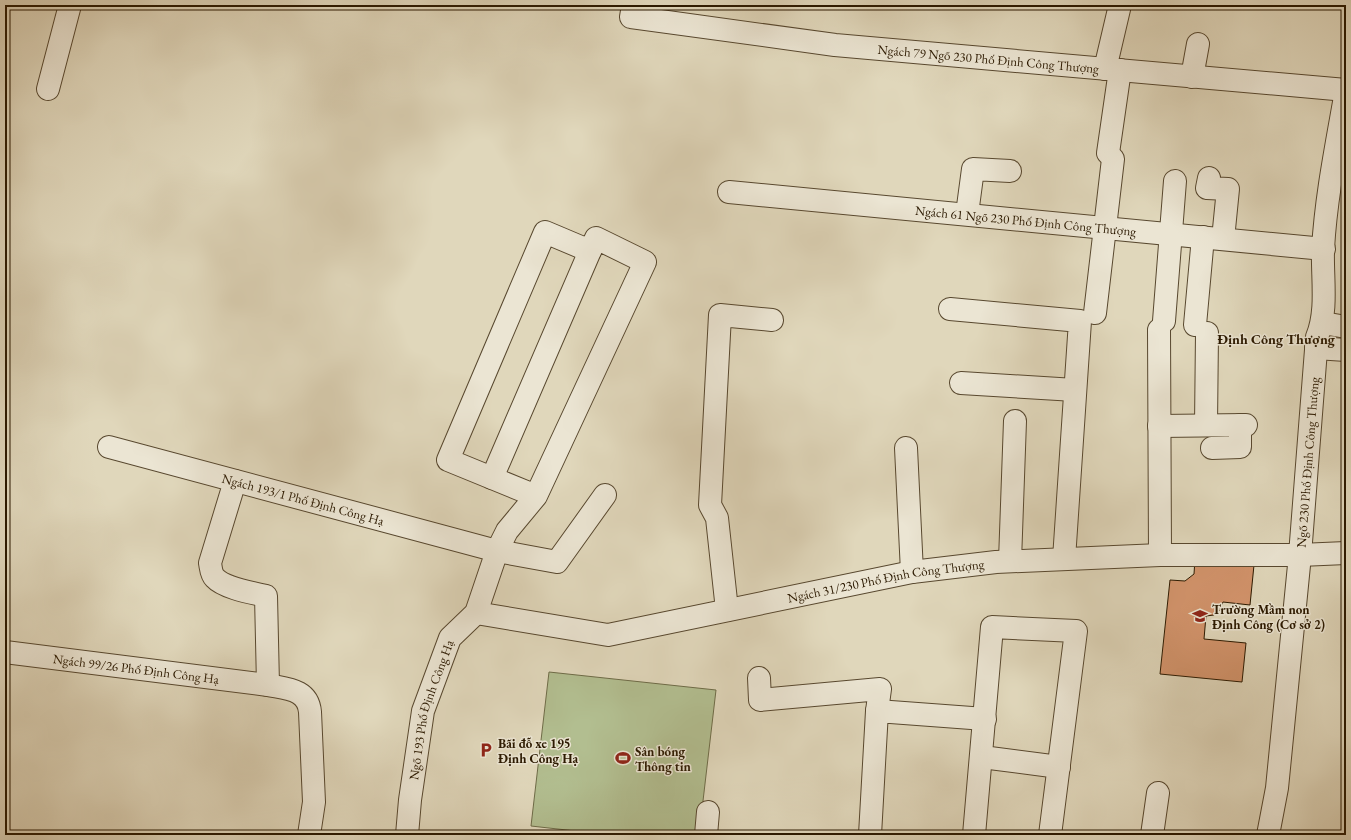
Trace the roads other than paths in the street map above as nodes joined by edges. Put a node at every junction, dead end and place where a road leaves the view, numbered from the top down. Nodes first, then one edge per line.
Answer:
1 (70, 5) edge
2 (1120, 5) edge
3 (632, 11) edge
4 (1198, 44) dead end
5 (1113, 70) junction
6 (1192, 76) junction
7 (48, 89) dead end
8 (1346, 90) edge
9 (1010, 171) dead end
10 (1209, 178) dead end
11 (1175, 181) dead end
12 (729, 192) dead end
13 (1337, 201) edge
14 (967, 214) junction
15 (1105, 227) junction
16 (1171, 234) junction
17 (1213, 238) junction
18 (1324, 248) junction
19 (590, 251) junction
20 (950, 309) dead end
21 (1095, 313) dead end
22 (772, 320) dead end
23 (1322, 323) junction
24 (1346, 327) edge
25 (1316, 348) junction
26 (1346, 350) edge
27 (961, 383) dead end
28 (1075, 390) junction
29 (1015, 421) dead end
30 (1206, 425) junction
31 (1159, 426) junction
32 (109, 447) dead end
33 (906, 448) dead end
34 (1212, 448) dead end
35 (492, 478) junction
36 (234, 482) junction
37 (605, 495) dead end
38 (536, 496) junction
39 (497, 551) junction
40 (1346, 553) edge
41 (1160, 555) junction
42 (1300, 555) junction
43 (1064, 559) junction
44 (1010, 562) junction
45 (912, 572) junction
46 (727, 610) junction
47 (476, 613) junction
48 (5, 652) edge
49 (759, 678) dead end
50 (268, 685) junction
51 (877, 711) junction
52 (985, 719) junction
53 (982, 757) junction
54 (1059, 767) junction
55 (1158, 793) dead end
56 (708, 812) dead end
57 (309, 835) edge
58 (407, 835) edge
59 (706, 835) edge
60 (870, 835) edge
61 (974, 835) edge
62 (1050, 835) edge
63 (1152, 835) edge
64 (1268, 835) edge

1 - 7 street
2 - 5 street
3 - 5 street, Ngách 79 Ngõ 230 Phố Định Công Thượng
4 - 6 street
5 - 6 street, Ngách 79 Ngõ 230 Phố Định Công Thượng
5 - 15 street
6 - 8 street, Ngách 79 Ngõ 230 Phố Định Công Thượng
8 - 13 street, Ngõ 230 Phố Định Công Thượng
9 - 14 street
10 - 17 street
11 - 16 street
12 - 14 street, Ngách 61 Ngõ 230 Phố Định Công Thượng
13 - 18 street, Ngõ 230 Phố Định Công Thượng
14 - 15 street, Ngách 61 Ngõ 230 Phố Định Công Thượng
15 - 16 street, Ngách 61 Ngõ 230 Phố Định Công Thượng
15 - 21 street
16 - 17 street, Ngách 61 Ngõ 230 Phố Định Công Thượng
16 - 31 street
17 - 18 street, Ngách 61 Ngõ 230 Phố Định Công Thượng
17 - 30 street
18 - 23 street, Ngõ 230 Phố Định Công Thượng
19 - 35 street
19 - 35 street
19 - 38 street, Ngõ 193 Phố Định Công Hạ
20 - 28 street
22 - 46 street
23 - 24 street
23 - 25 street, Ngõ 230 Phố Định Công Thượng
25 - 26 street
25 - 42 street, Ngõ 230 Phố Định Công Thượng
27 - 28 street
28 - 43 street
29 - 44 street
30 - 31 street
30 - 34 street
31 - 41 street
32 - 36 street, Ngách 193/1 Phố Định Công Hạ
33 - 45 street
35 - 38 street
36 - 39 street, Ngách 193/1 Phố Định Công Hạ
36 - 50 street
37 - 39 street, Ngách 193/1 Phố Định Công Hạ
38 - 39 street, Ngõ 193 Phố Định Công Hạ
39 - 47 street, Ngõ 193 Phố Định Công Hạ
40 - 42 street, Ngách 31/230 Phố Định Công Thượng
41 - 42 street, Ngách 31/230 Phố Định Công Thượng
41 - 43 street, Ngách 31/230 Phố Định Công Thượng
42 - 64 street, Ngõ 230 Phố Định Công Thượng
43 - 44 street, Ngách 31/230 Phố Định Công Thượng
44 - 45 street, Ngách 31/230 Phố Định Công Thượng
45 - 46 street, Ngách 31/230 Phố Định Công Thượng
46 - 47 street, Ngách 31/230 Phố Định Công Thượng
47 - 58 street, Ngõ 193 Phố Định Công Hạ
48 - 50 street, Ngách 99/26 Phố Định Công Hạ
49 - 51 street
50 - 57 street, Ngách 99/26 Phố Định Công Hạ
51 - 52 street
51 - 60 street
52 - 53 street
52 - 54 street
53 - 54 street
53 - 61 street
54 - 62 street
55 - 63 street
56 - 59 street

